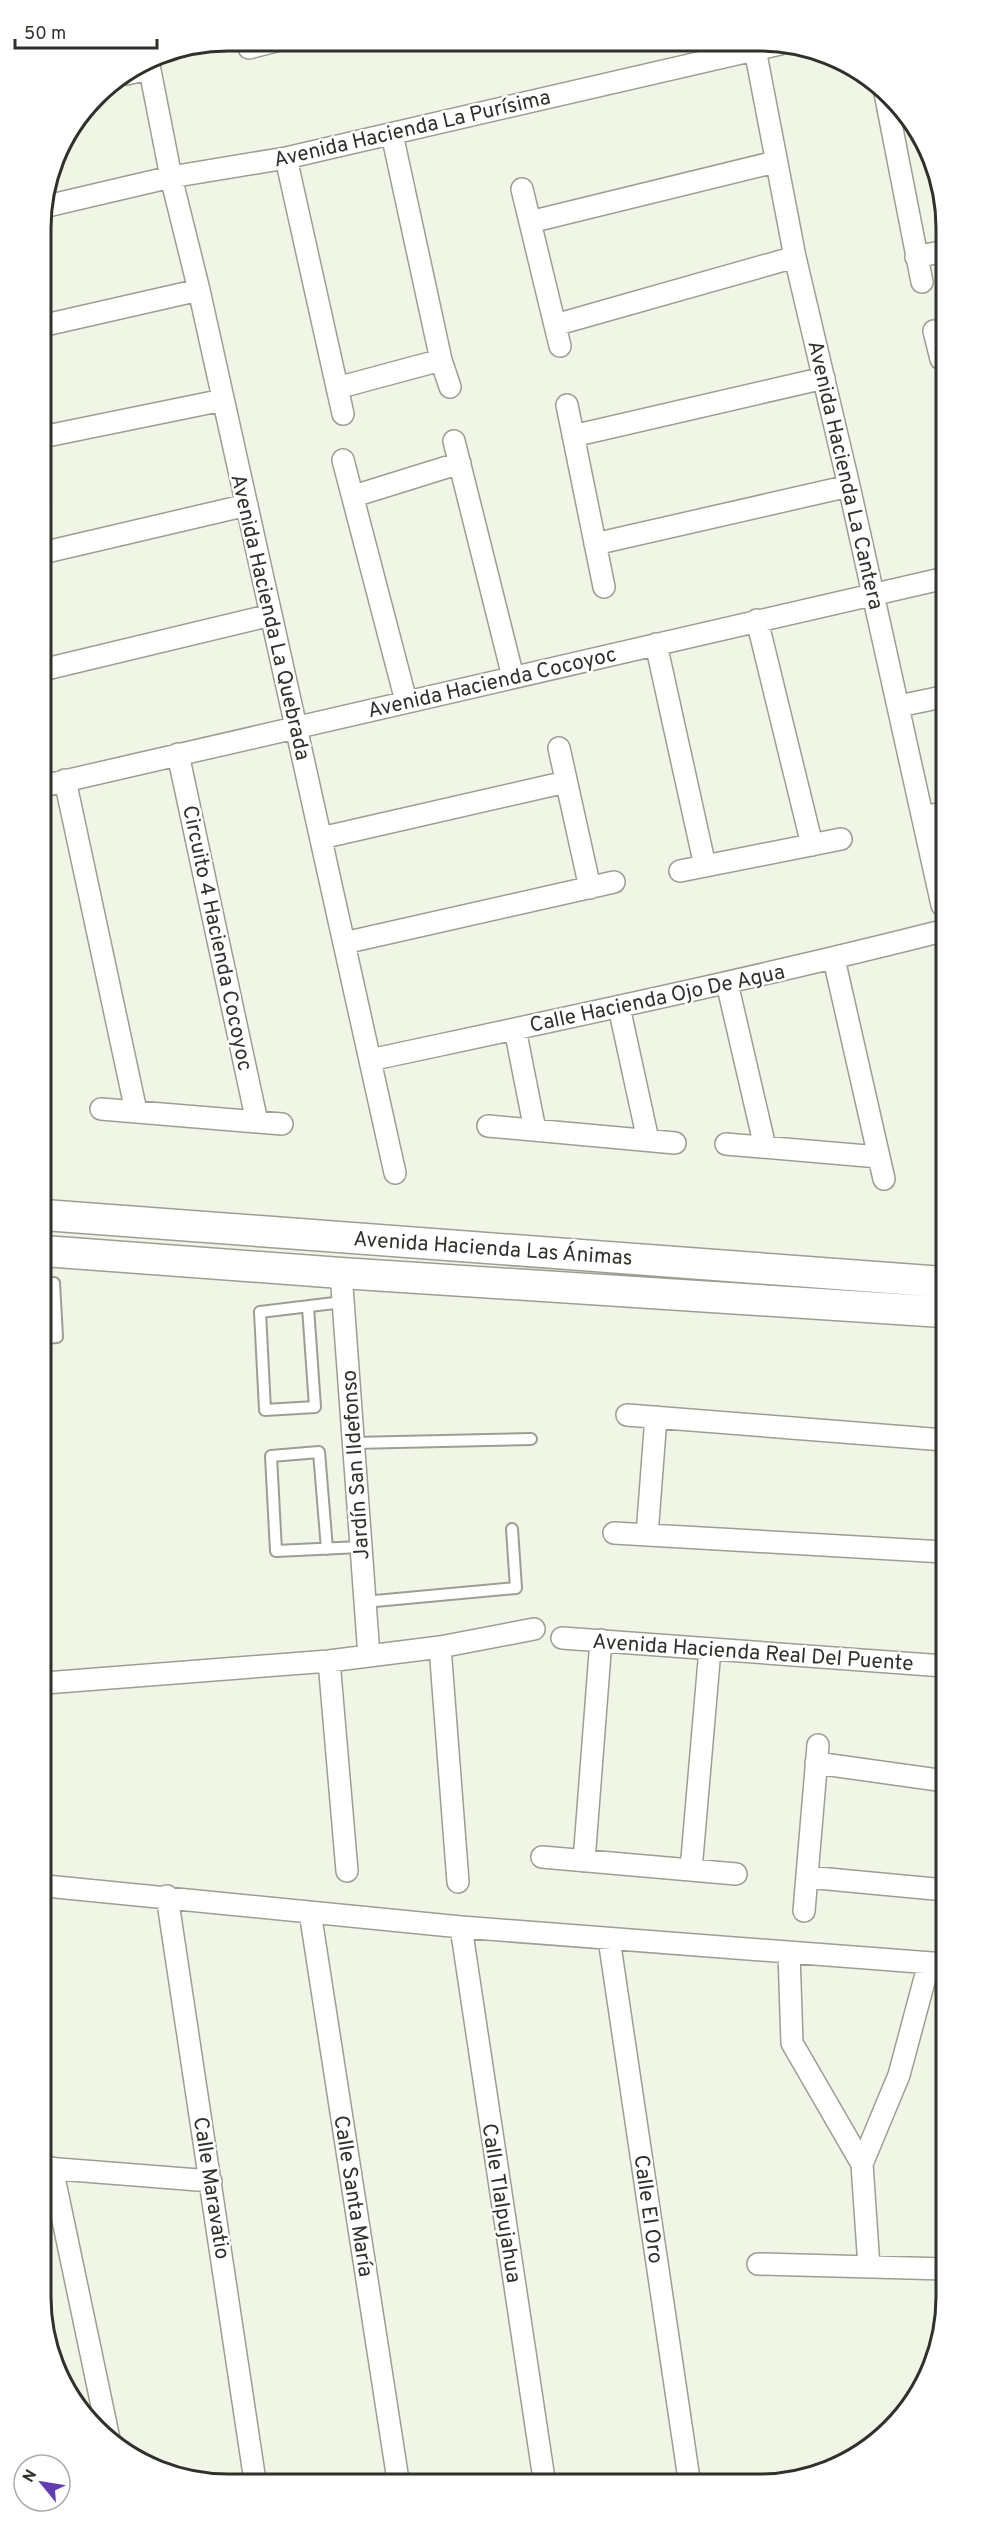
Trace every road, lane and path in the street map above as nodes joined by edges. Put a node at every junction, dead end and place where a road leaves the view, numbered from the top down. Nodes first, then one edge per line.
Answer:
1 (733, 51) edge
2 (755, 51) edge
3 (149, 70) edge
4 (888, 107) edge
5 (392, 134) junction
6 (286, 158) junction
7 (775, 162) junction
8 (171, 177) junction
9 (522, 189) dead end
10 (53, 205) edge
11 (530, 222) junction
12 (936, 253) edge
13 (795, 257) junction
14 (916, 257) junction
15 (922, 282) dead end
16 (199, 290) junction
17 (51, 324) edge
18 (555, 325) junction
19 (934, 331) dead end
20 (936, 339) edge
21 (560, 346) dead end
22 (441, 360) junction
23 (824, 378) junction
24 (450, 387) dead end
25 (337, 388) junction
26 (223, 400) junction
27 (567, 405) dead end
28 (343, 414) dead end
29 (51, 435) edge
30 (573, 436) junction
31 (454, 441) dead end
32 (343, 460) dead end
33 (460, 463) junction
34 (849, 486) junction
35 (354, 496) junction
36 (247, 505) junction
37 (595, 544) junction
38 (51, 551) edge
39 (936, 580) edge
40 (604, 587) dead end
41 (874, 595) junction
42 (271, 615) junction
43 (758, 620) junction
44 (656, 644) junction
45 (51, 668) edge
46 (513, 677) junction
47 (936, 698) edge
48 (406, 701) junction
49 (899, 706) junction
50 (296, 727) junction
51 (559, 748) dead end
52 (178, 754) junction
53 (65, 780) junction
54 (566, 782) junction
55 (51, 784) edge
56 (933, 815) edge
57 (321, 838) junction
58 (841, 839) dead end
59 (812, 845) junction
60 (936, 845) edge
61 (705, 866) junction
62 (680, 871) dead end
63 (614, 882) dead end
64 (590, 888) junction
65 (936, 933) edge
66 (344, 943) junction
67 (834, 959) junction
68 (727, 983) junction
69 (619, 1007) junction
70 (515, 1029) junction
71 (370, 1060) junction
72 (101, 1109) dead end
73 (136, 1111) junction
74 (257, 1122) junction
75 (282, 1124) dead end
76 (488, 1126) dead end
77 (535, 1130) junction
78 (648, 1140) junction
79 (675, 1143) dead end
80 (726, 1144) dead end
81 (765, 1147) junction
82 (879, 1157) junction
83 (395, 1173) dead end
84 (884, 1179) dead end
85 (51, 1216) edge
86 (51, 1252) edge
87 (936, 1281) edge
88 (51, 1283) edge
89 (342, 1288) junction
90 (308, 1307) junction
91 (936, 1312) edge
92 (51, 1337) edge
93 (627, 1415) dead end
94 (656, 1417) junction
95 (531, 1439) dead end
96 (936, 1439) edge
97 (353, 1443) junction
98 (512, 1529) dead end
99 (614, 1533) dead end
100 (647, 1535) junction
101 (360, 1547) junction
102 (327, 1549) junction
103 (936, 1552) edge
104 (364, 1602) junction
105 (534, 1629) dead end
106 (562, 1638) dead end
107 (601, 1640) junction
108 (440, 1647) junction
109 (710, 1648) junction
110 (369, 1656) junction
111 (329, 1661) junction
112 (936, 1665) edge
113 (51, 1683) edge
114 (936, 1779) edge
115 (542, 1857) dead end
116 (584, 1861) junction
117 (691, 1870) junction
118 (347, 1871) dead end
119 (736, 1874) dead end
120 (807, 1877) junction
121 (458, 1882) dead end
122 (51, 1886) edge
123 (936, 1889) edge
124 (167, 1896) junction
125 (804, 1911) dead end
126 (310, 1912) junction
127 (461, 1927) junction
128 (609, 1939) junction
129 (789, 1953) junction
130 (936, 1964) edge
131 (936, 1967) edge
132 (862, 2164) junction
133 (51, 2168) edge
134 (51, 2177) edge
135 (211, 2181) junction
136 (758, 2264) dead end
137 (869, 2267) junction
138 (936, 2269) edge
139 (106, 2424) edge
140 (254, 2474) edge
141 (397, 2474) edge
142 (543, 2474) edge
143 (688, 2474) edge

1 - 5 street, Avenida Hacienda La Purísima
2 - 7 street, Avenida Hacienda La Cantera
3 - 8 street, Avenida Hacienda La Quebrada
4 - 14 street
5 - 6 street, Avenida Hacienda La Purísima
5 - 22 street
6 - 8 street, Avenida Hacienda La Purísima
6 - 25 street
7 - 11 street
7 - 13 street, Avenida Hacienda La Cantera
8 - 10 street, Avenida Hacienda La Purísima
8 - 16 street, Avenida Hacienda La Quebrada
9 - 11 street
11 - 18 street
12 - 14 street
13 - 18 street
13 - 23 street, Avenida Hacienda La Cantera
14 - 15 street
16 - 17 street
16 - 26 street, Avenida Hacienda La Quebrada
18 - 21 street
19 - 20 street
22 - 24 street
22 - 25 street
23 - 30 street
23 - 34 street, Avenida Hacienda La Cantera
25 - 28 street
26 - 29 street
26 - 36 street, Avenida Hacienda La Quebrada
27 - 30 street
30 - 37 street
31 - 33 street
32 - 35 street
33 - 35 street
33 - 46 street
34 - 37 street
34 - 41 street, Avenida Hacienda La Cantera
35 - 48 street
36 - 38 street
36 - 42 street, Avenida Hacienda La Quebrada
37 - 40 street
39 - 41 street, Avenida Hacienda Cocoyoc
41 - 43 street, Avenida Hacienda Cocoyoc
41 - 49 street, Avenida Hacienda La Cantera
42 - 45 street
42 - 50 street, Avenida Hacienda La Quebrada
43 - 44 street, Avenida Hacienda Cocoyoc
43 - 59 street
44 - 46 street, Avenida Hacienda Cocoyoc
44 - 61 street
46 - 48 street, Avenida Hacienda Cocoyoc
47 - 49 street
48 - 50 street, Avenida Hacienda Cocoyoc
49 - 56 street, Avenida Hacienda La Cantera
50 - 52 street, Avenida Hacienda Cocoyoc
50 - 57 street, Avenida Hacienda La Quebrada
51 - 54 street
52 - 53 street, Avenida Hacienda Cocoyoc
52 - 74 street, Circuito 4 Hacienda Cocoyoc
53 - 55 street, Avenida Hacienda Cocoyoc
53 - 73 street
54 - 57 street
54 - 64 street
56 - 60 street, Avenida Hacienda La Cantera
57 - 66 street, Avenida Hacienda La Quebrada
58 - 59 street
59 - 61 street
61 - 62 street
63 - 64 street
64 - 66 street
65 - 67 street, Calle Hacienda Ojo De Agua
66 - 71 street, Avenida Hacienda La Quebrada
67 - 68 street, Calle Hacienda Ojo De Agua
67 - 82 street
68 - 69 street, Calle Hacienda Ojo De Agua
68 - 81 street
69 - 70 street, Calle Hacienda Ojo De Agua
69 - 78 street
70 - 71 street, Calle Hacienda Ojo De Agua
70 - 77 street
71 - 83 street, Avenida Hacienda La Quebrada
72 - 73 street
73 - 74 street
74 - 75 street
76 - 77 street
77 - 78 street
78 - 79 street
80 - 81 street
81 - 82 street
82 - 84 street
85 - 87 street, Avenida Hacienda Las Ánimas
86 - 89 street, Avenida Hacienda Las Ánimas
88 - 92 lane
89 - 90 lane
89 - 91 street, Avenida Hacienda Las Ánimas
89 - 97 street, Jardín San Ildefonso
90 - 90 lane
93 - 94 street
94 - 96 street
94 - 100 street
95 - 97 lane
97 - 101 street, Jardín San Ildefonso
98 - 104 lane
99 - 100 street
100 - 103 street
101 - 102 lane
101 - 104 street, Jardín San Ildefonso
102 - 102 lane
104 - 110 street, Jardín San Ildefonso
105 - 108 street
106 - 107 street, Avenida Hacienda Real Del Puente
107 - 109 street, Avenida Hacienda Real Del Puente
107 - 116 street
108 - 110 street
108 - 121 street
109 - 112 street, Avenida Hacienda Real Del Puente
109 - 117 street
110 - 111 street
111 - 113 street
111 - 118 street
114 - 120 street
115 - 116 street
116 - 117 street
117 - 119 street
120 - 123 street
120 - 125 street
122 - 124 street
124 - 126 street
124 - 135 street, Calle Maravatio
126 - 127 street
126 - 141 street, Calle Santa María
127 - 128 street
127 - 142 street, Calle Tlalpujahua
128 - 129 street
128 - 143 street, Calle El Oro
129 - 130 street
129 - 132 street
131 - 132 street
132 - 137 street
133 - 135 street
134 - 139 street
135 - 140 street, Calle Maravatio
136 - 137 street
137 - 138 street

